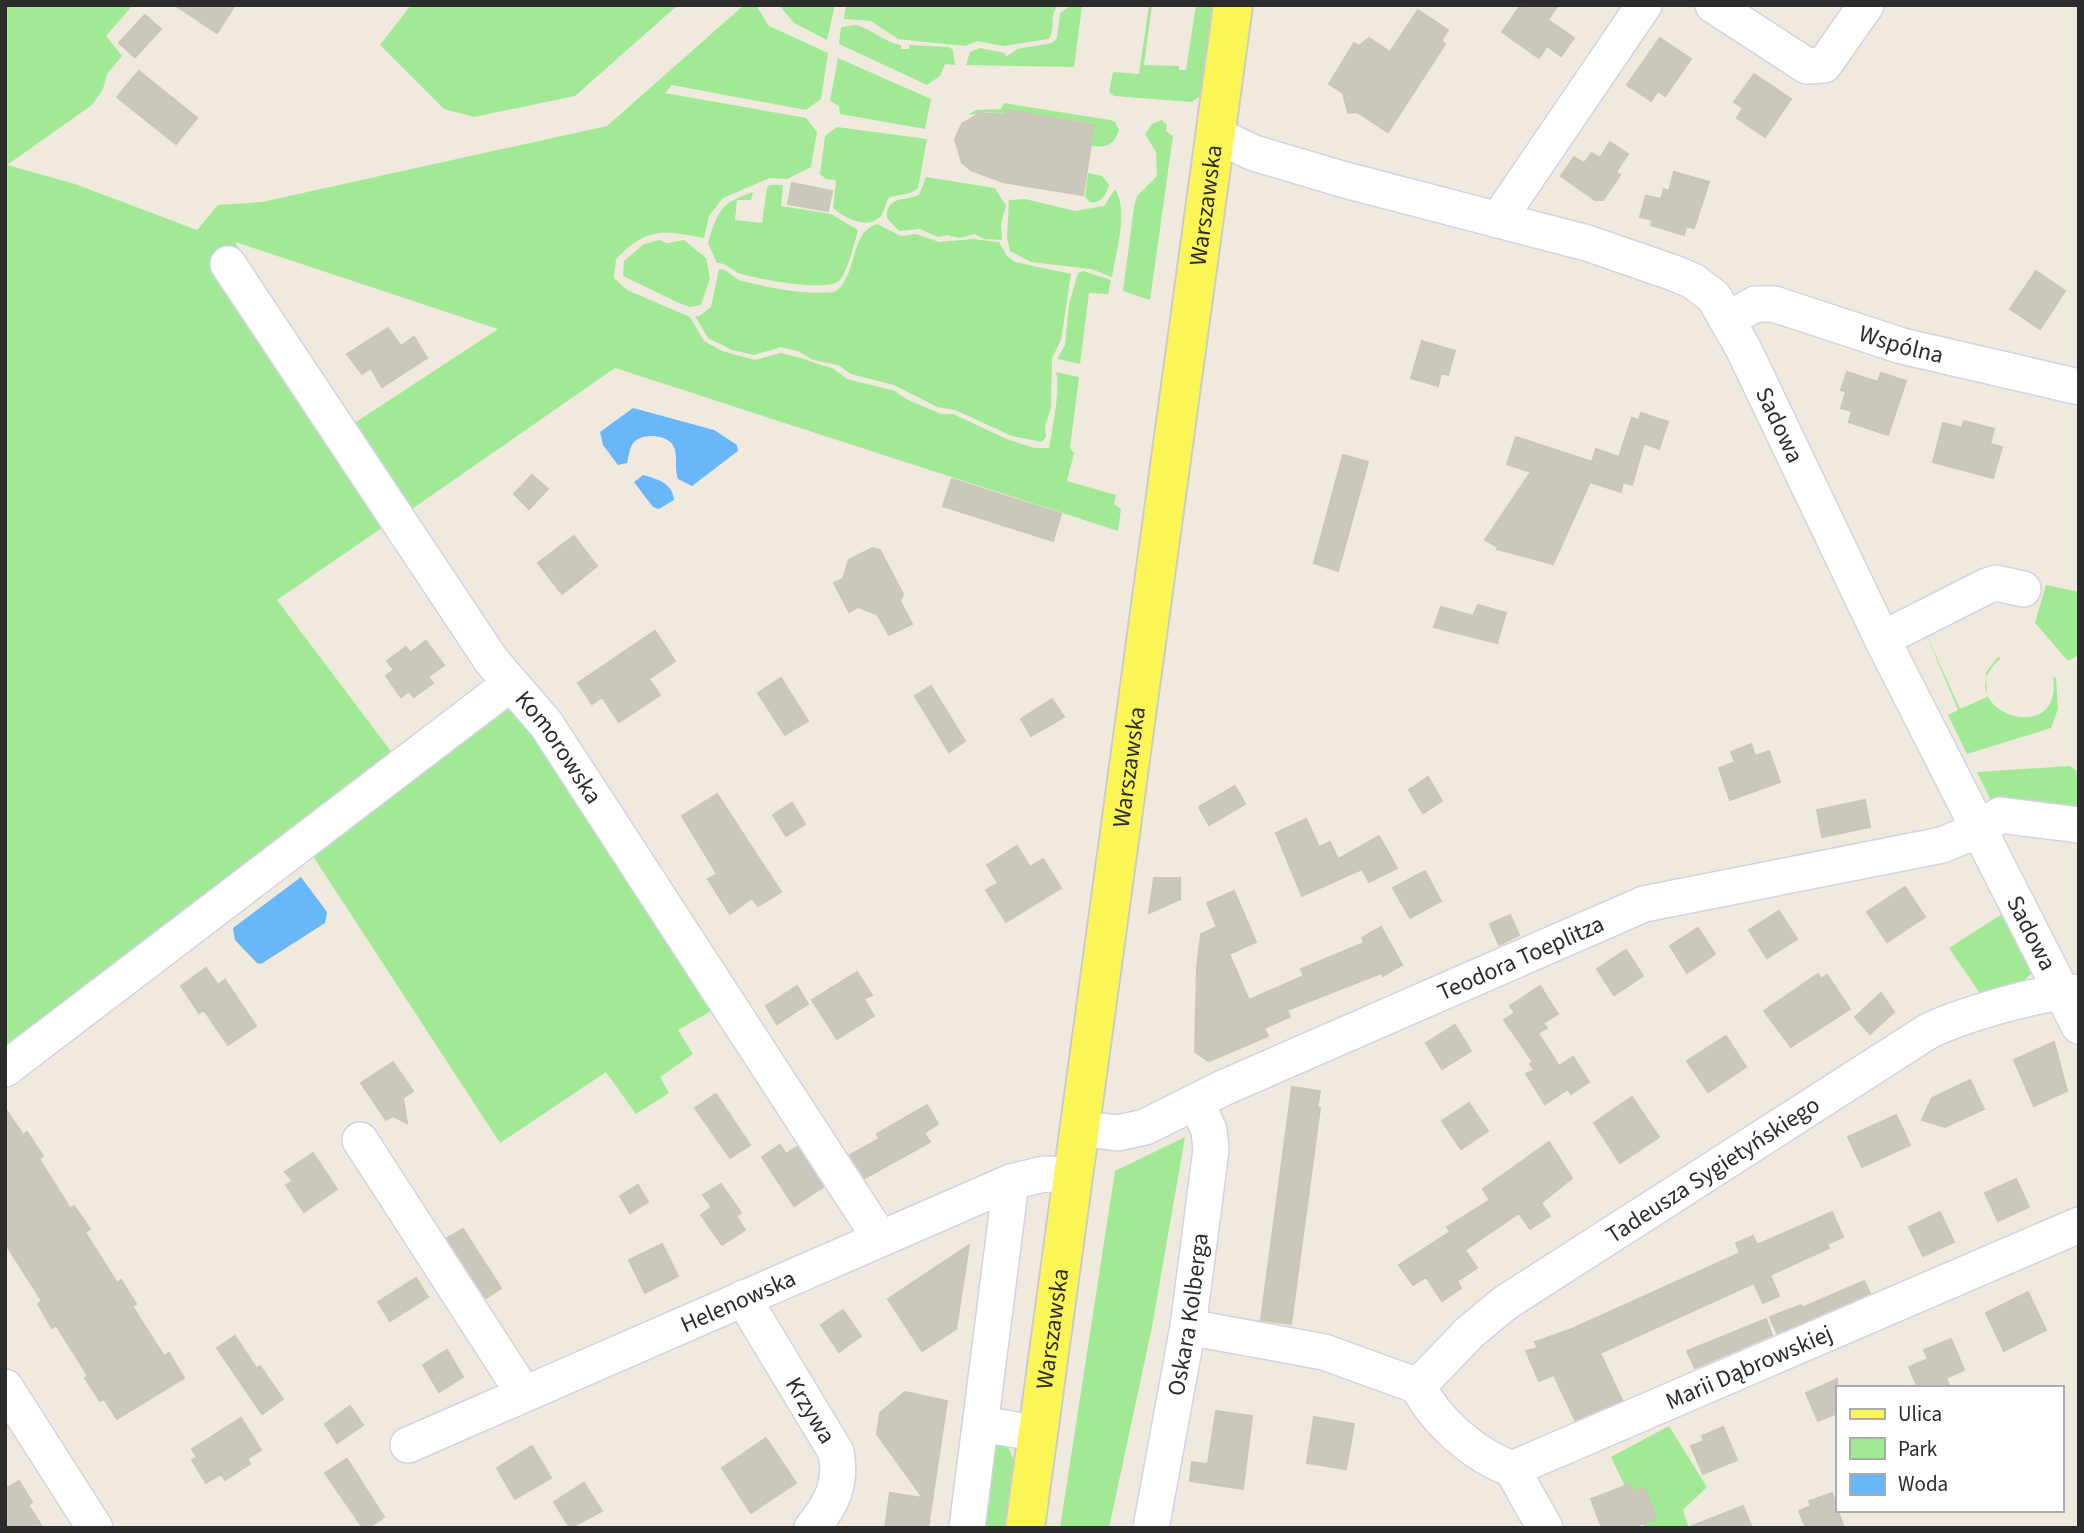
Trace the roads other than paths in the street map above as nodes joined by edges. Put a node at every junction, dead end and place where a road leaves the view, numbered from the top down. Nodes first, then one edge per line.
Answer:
1 (1233, 5) edge
2 (1644, 5) edge
3 (1713, 5) edge
4 (1866, 5) edge
5 (1216, 135) junction
6 (1498, 220) junction
7 (228, 264) dead end
8 (1728, 320) junction
9 (2079, 387) edge
10 (2023, 589) dead end
11 (1882, 639) junction
12 (510, 684) junction
13 (2079, 825) edge
14 (1979, 830) junction
15 (2070, 993) edge
16 (2079, 1026) edge
17 (5, 1069) edge
18 (1196, 1102) junction
19 (1079, 1128) junction
20 (360, 1140) dead end
21 (1072, 1175) junction
22 (1011, 1182) junction
23 (2079, 1225) edge
24 (880, 1238) junction
25 (743, 1298) junction
26 (1188, 1327) junction
27 (5, 1387) edge
28 (524, 1394) junction
29 (1424, 1398) junction
30 (982, 1424) junction
31 (1039, 1434) junction
32 (408, 1445) dead end
33 (1513, 1469) junction
34 (94, 1528) edge
35 (812, 1528) edge
36 (967, 1528) edge
37 (1025, 1528) edge
38 (1151, 1528) edge
39 (1545, 1528) edge

1 - 5 main road, Warszawska
2 - 6 street
3 - 4 street
5 - 6 street, Sadowa
5 - 19 main road, Warszawska
6 - 8 street, Sadowa
7 - 12 street, Komorowska
8 - 9 street, Wspólna
8 - 11 street, Sadowa
10 - 11 street
11 - 14 street, Sadowa
12 - 17 street
12 - 24 street, Komorowska
13 - 14 street, Teodora Toeplitza
14 - 15 street, Sadowa
14 - 18 street, Teodora Toeplitza
15 - 16 street, Sadowa
15 - 29 street, Tadeusza Sygietyńskiego
18 - 19 street, Teodora Toeplitza
18 - 26 street, Oskara Kolberga
19 - 21 main road, Warszawska
20 - 28 street
21 - 22 street, Helenowska
21 - 31 main road, Warszawska
22 - 24 street, Helenowska
22 - 30 street
23 - 33 street, Marii Dąbrowskiej
24 - 25 street, Helenowska
25 - 28 street, Helenowska
25 - 35 street, Krzywa
26 - 29 street
26 - 38 street, Oskara Kolberga
27 - 34 street
28 - 32 street, Helenowska
29 - 33 street
30 - 31 street
30 - 36 street
31 - 37 main road, Warszawska
33 - 39 street

